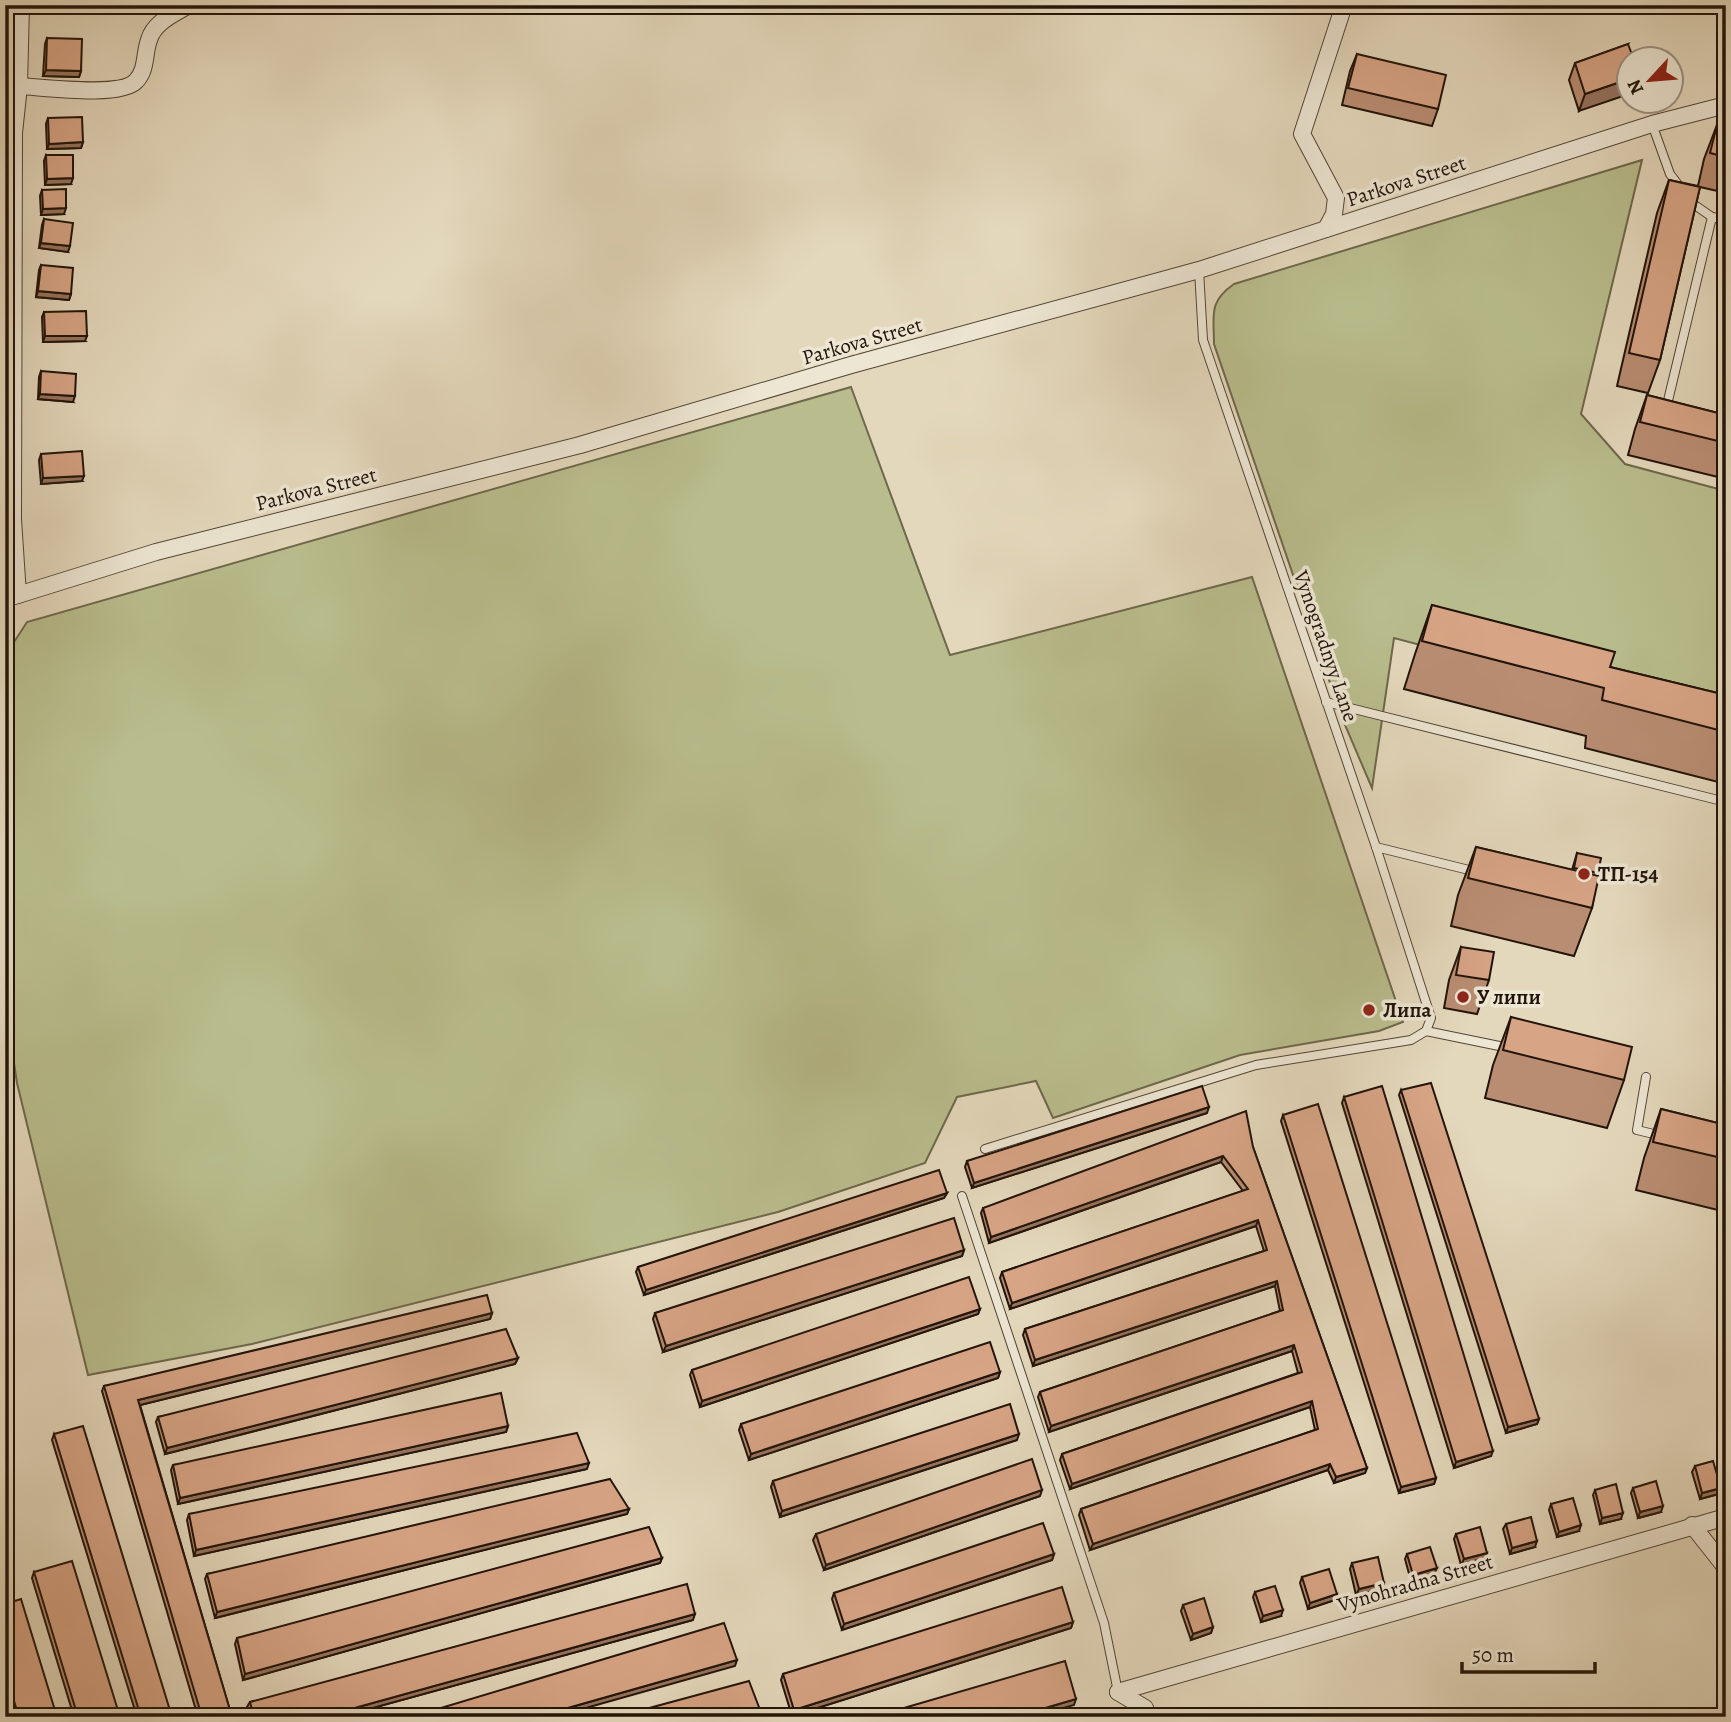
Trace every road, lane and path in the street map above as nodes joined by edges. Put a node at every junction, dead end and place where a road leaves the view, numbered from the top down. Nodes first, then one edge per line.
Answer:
1 (21, 5) edge
2 (189, 5) edge
3 (1344, 5) edge
4 (19, 86) junction
5 (1726, 105) edge
6 (1652, 124) junction
7 (10, 133) edge
8 (1712, 217) junction
9 (1726, 220) edge
10 (1326, 229) junction
11 (1199, 270) junction
12 (1664, 418) edge
13 (12, 597) edge
14 (1326, 702) junction
15 (1726, 802) edge
16 (1376, 847) junction
17 (1494, 876) edge
18 (1426, 1031) junction
19 (1514, 1049) edge
20 (1646, 1077) dead end
21 (1675, 1139) edge
22 (985, 1149) dead end
23 (962, 1196) dead end
24 (1726, 1517) edge
25 (1692, 1525) junction
26 (1726, 1568) edge
27 (1118, 1692) junction
28 (1148, 1717) edge

1 - 4 street
2 - 4 street
3 - 10 street
4 - 7 street
5 - 6 street, Parkova Street
6 - 8 lane
6 - 10 street, Parkova Street
7 - 13 street
8 - 9 lane
8 - 12 lane
10 - 11 street, Parkova Street
11 - 13 street, Parkova Street
11 - 14 lane, Vynogradnyy Lane
14 - 15 lane
14 - 16 lane, Vynogradnyy Lane
16 - 17 lane
16 - 18 lane, Vynogradnyy Lane
18 - 19 lane
18 - 22 lane
20 - 21 lane
23 - 27 lane
24 - 25 street, Vynohradna Street
25 - 26 street
25 - 27 street, Vynohradna Street
27 - 28 street

